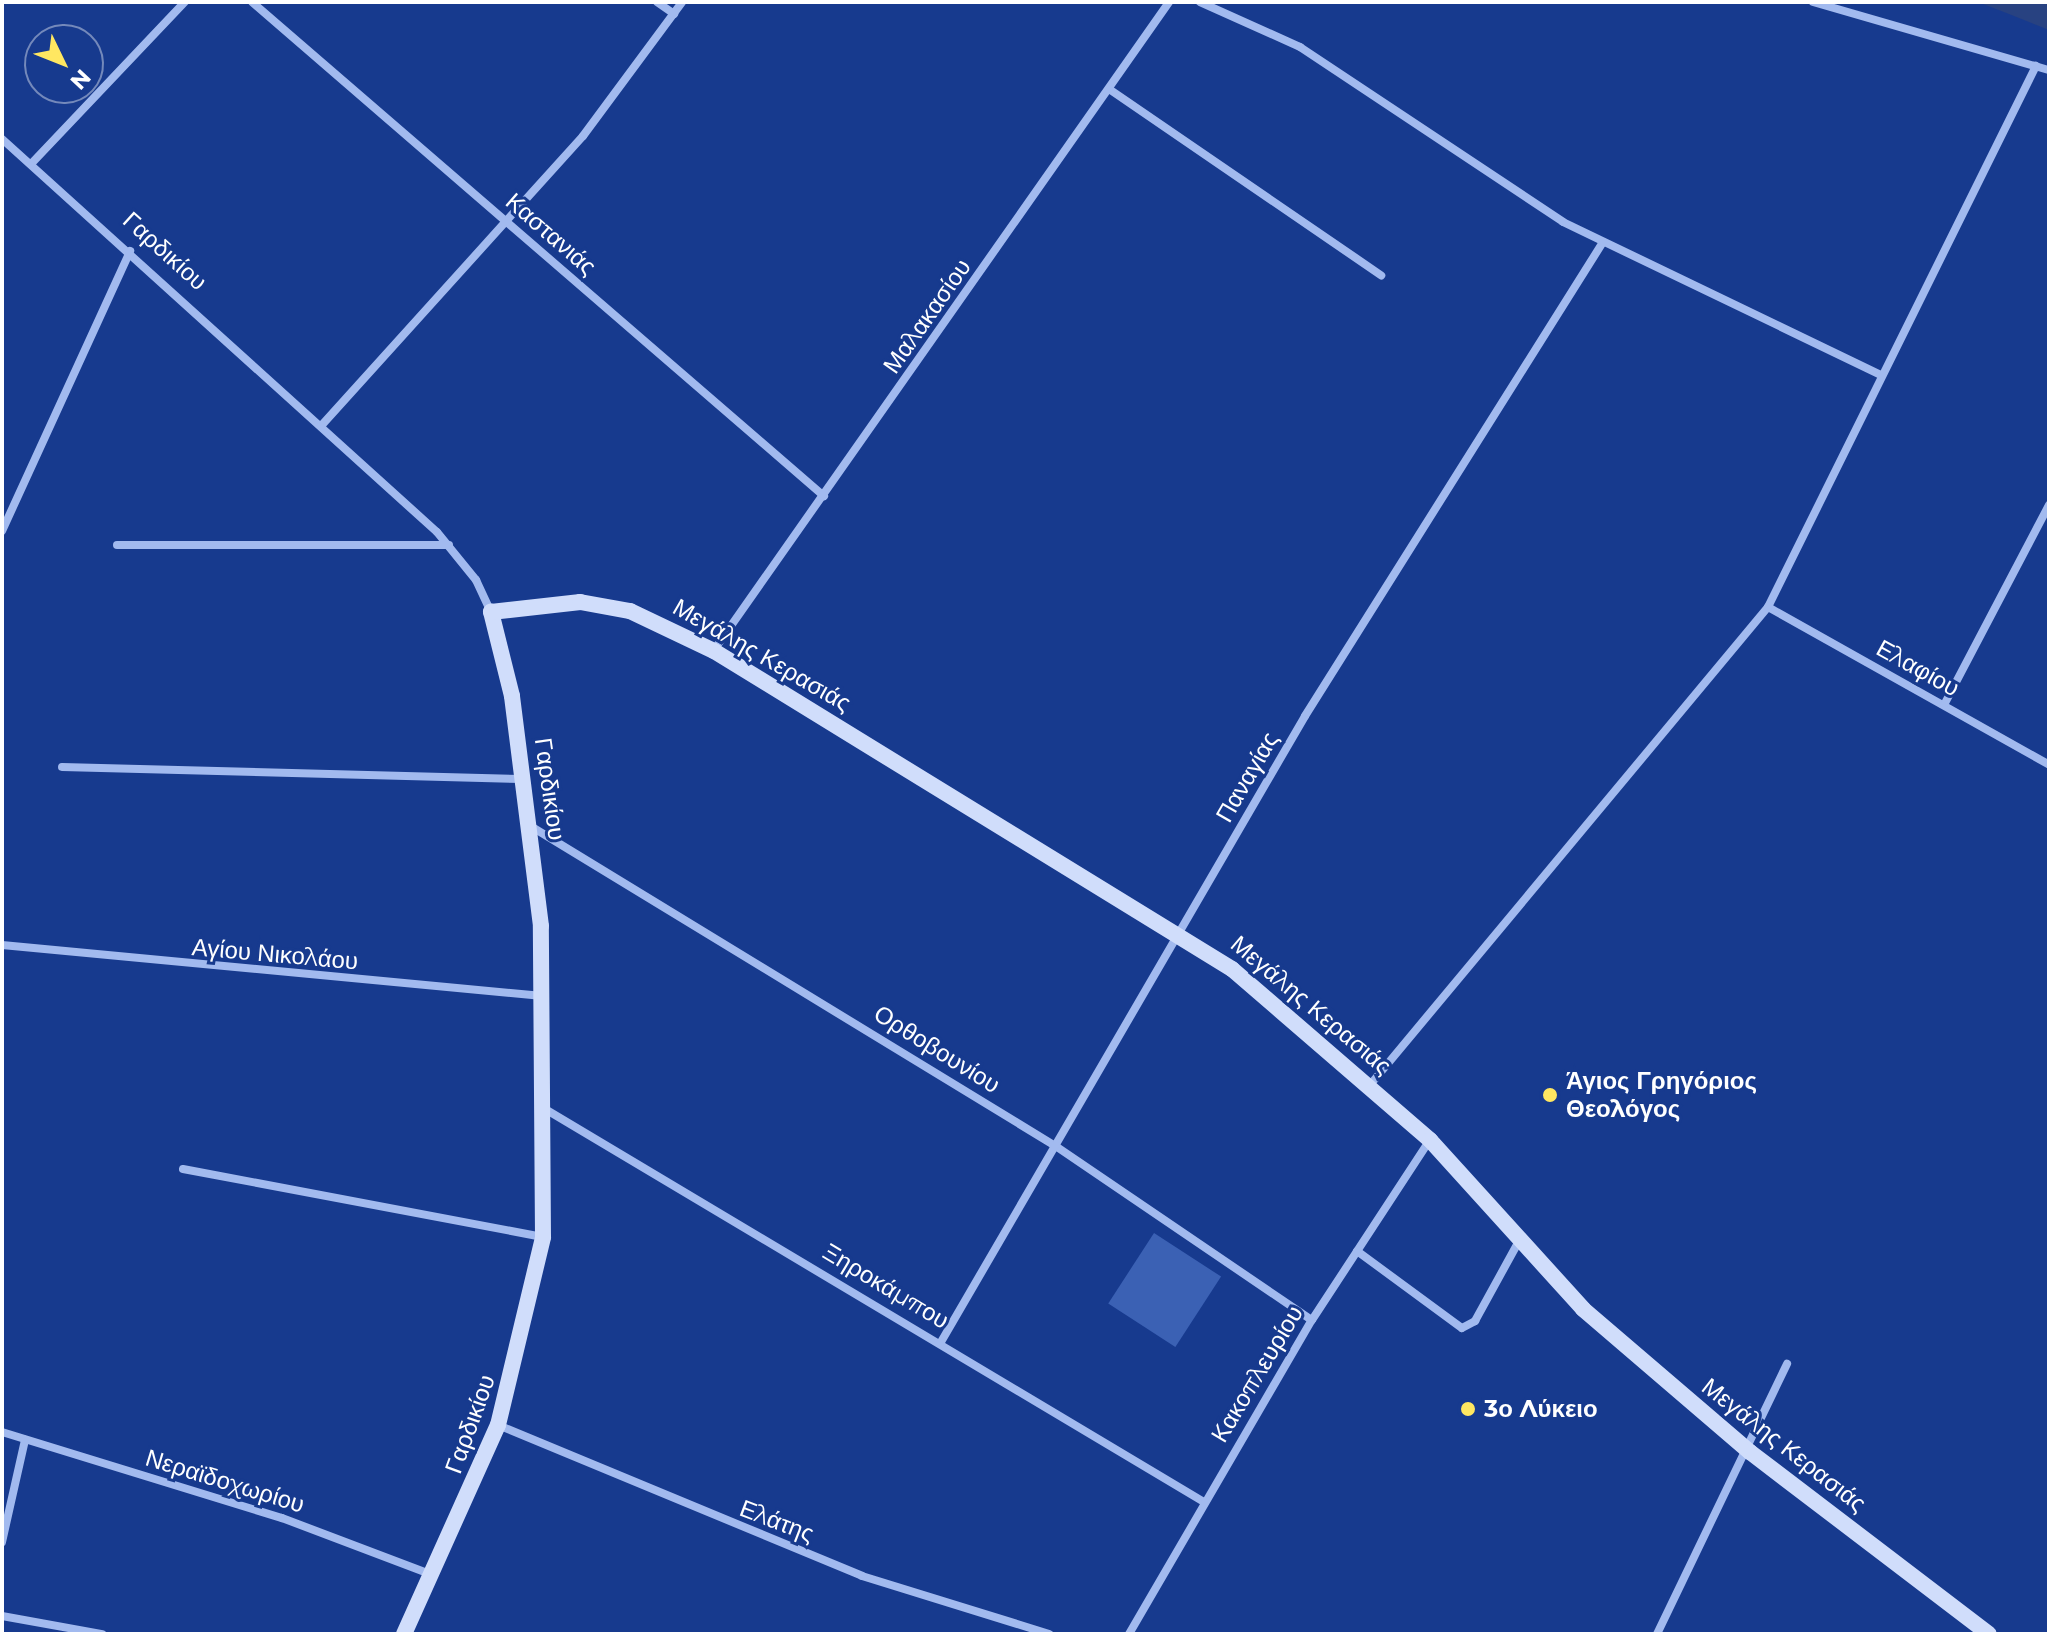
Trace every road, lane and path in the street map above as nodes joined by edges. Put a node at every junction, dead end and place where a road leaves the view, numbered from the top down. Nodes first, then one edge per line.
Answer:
1 (185, 2) edge
2 (252, 2) edge
3 (657, 2) edge
4 (682, 2) edge
5 (1169, 2) edge
6 (1200, 2) edge
7 (1813, 2) edge
8 (674, 14) junction
9 (2036, 66) junction
10 (2049, 70) edge
11 (1109, 89) junction
12 (2, 139) edge
13 (31, 164) junction
14 (506, 222) junction
15 (1603, 242) junction
16 (130, 251) junction
17 (1381, 275) dead end
18 (1881, 375) junction
19 (321, 426) junction
20 (824, 496) junction
21 (2049, 505) edge
22 (2, 531) edge
23 (117, 545) dead end
24 (449, 545) junction
25 (1768, 607) junction
26 (491, 612) junction
27 (714, 651) junction
28 (1944, 705) junction
29 (2049, 765) edge
30 (62, 767) dead end
31 (525, 779) junction
32 (532, 827) junction
33 (1179, 933) junction
34 (2, 945) edge
35 (545, 996) junction
36 (1370, 1085) junction
37 (545, 1109) junction
38 (1430, 1140) junction
39 (1057, 1147) junction
40 (183, 1169) dead end
41 (543, 1237) junction
42 (1519, 1241) junction
43 (1357, 1251) junction
44 (1312, 1320) junction
45 (941, 1342) junction
46 (1787, 1364) dead end
47 (498, 1425) junction
48 (2, 1432) edge
49 (25, 1440) junction
50 (1750, 1452) junction
51 (1204, 1502) junction
52 (2, 1542) edge
53 (433, 1575) junction
54 (2, 1616) edge
55 (102, 1634) edge
56 (404, 1634) edge
57 (1049, 1634) edge
58 (1129, 1634) edge
59 (1657, 1634) edge
60 (1989, 1634) edge

1 - 13 street
2 - 14 street, Καστανιάς
3 - 8 street
4 - 8 street
5 - 11 street, Μαλακασίου
6 - 15 street
7 - 9 street
8 - 14 street
9 - 10 street
9 - 18 street
11 - 17 street
11 - 20 street, Μαλακασίου
12 - 13 street, Γαρδικίου
13 - 16 street, Γαρδικίου
14 - 19 street
14 - 20 street, Καστανιάς
15 - 18 street
15 - 33 street, Παναγίας
16 - 19 street, Γαρδικίου
16 - 22 street
18 - 25 street
19 - 24 street, Γαρδικίου
20 - 27 street, Μαλακασίου
21 - 28 street
23 - 24 street
24 - 26 street, Γαρδικίου
25 - 28 street, Ελαφίου
25 - 36 street
26 - 27 street, Μεγάλης Κερασιάς
26 - 31 street, Γαρδικίου
27 - 33 street, Μεγάλης Κερασιάς
28 - 29 street, Ελαφίου
30 - 31 street
31 - 32 street, Γαρδικίου
32 - 35 street, Γαρδικίου
32 - 39 street, Ορθοβουνίου
33 - 36 street, Μεγάλης Κερασιάς
33 - 39 street, Παναγίας
34 - 35 street, Αγίου Νικολάου
35 - 37 street, Γαρδικίου
36 - 38 street, Μεγάλης Κερασιάς
37 - 41 street, Γαρδικίου
37 - 45 street, Ξηροκάμπου
38 - 42 street, Μεγάλης Κερασιάς
38 - 43 street, Κακοπλευρίου
39 - 44 street, Ορθοβουνίου
39 - 45 street, Παναγίας
40 - 41 street
41 - 47 street, Γαρδικίου
42 - 43 street
42 - 50 street, Μεγάλης Κερασιάς
43 - 44 street, Κακοπλευρίου
44 - 51 street, Κακοπλευρίου
45 - 51 street, Ξηροκάμπου
46 - 50 street
47 - 53 street, Γαρδικίου
47 - 57 street, Ελάτης
48 - 49 street, Νεραϊδοχωρίου
49 - 52 street
49 - 53 street, Νεραϊδοχωρίου
50 - 59 street
50 - 60 street, Μεγάλης Κερασιάς
51 - 58 street, Κακοπλευρίου
53 - 56 street, Γαρδικίου
54 - 55 street

